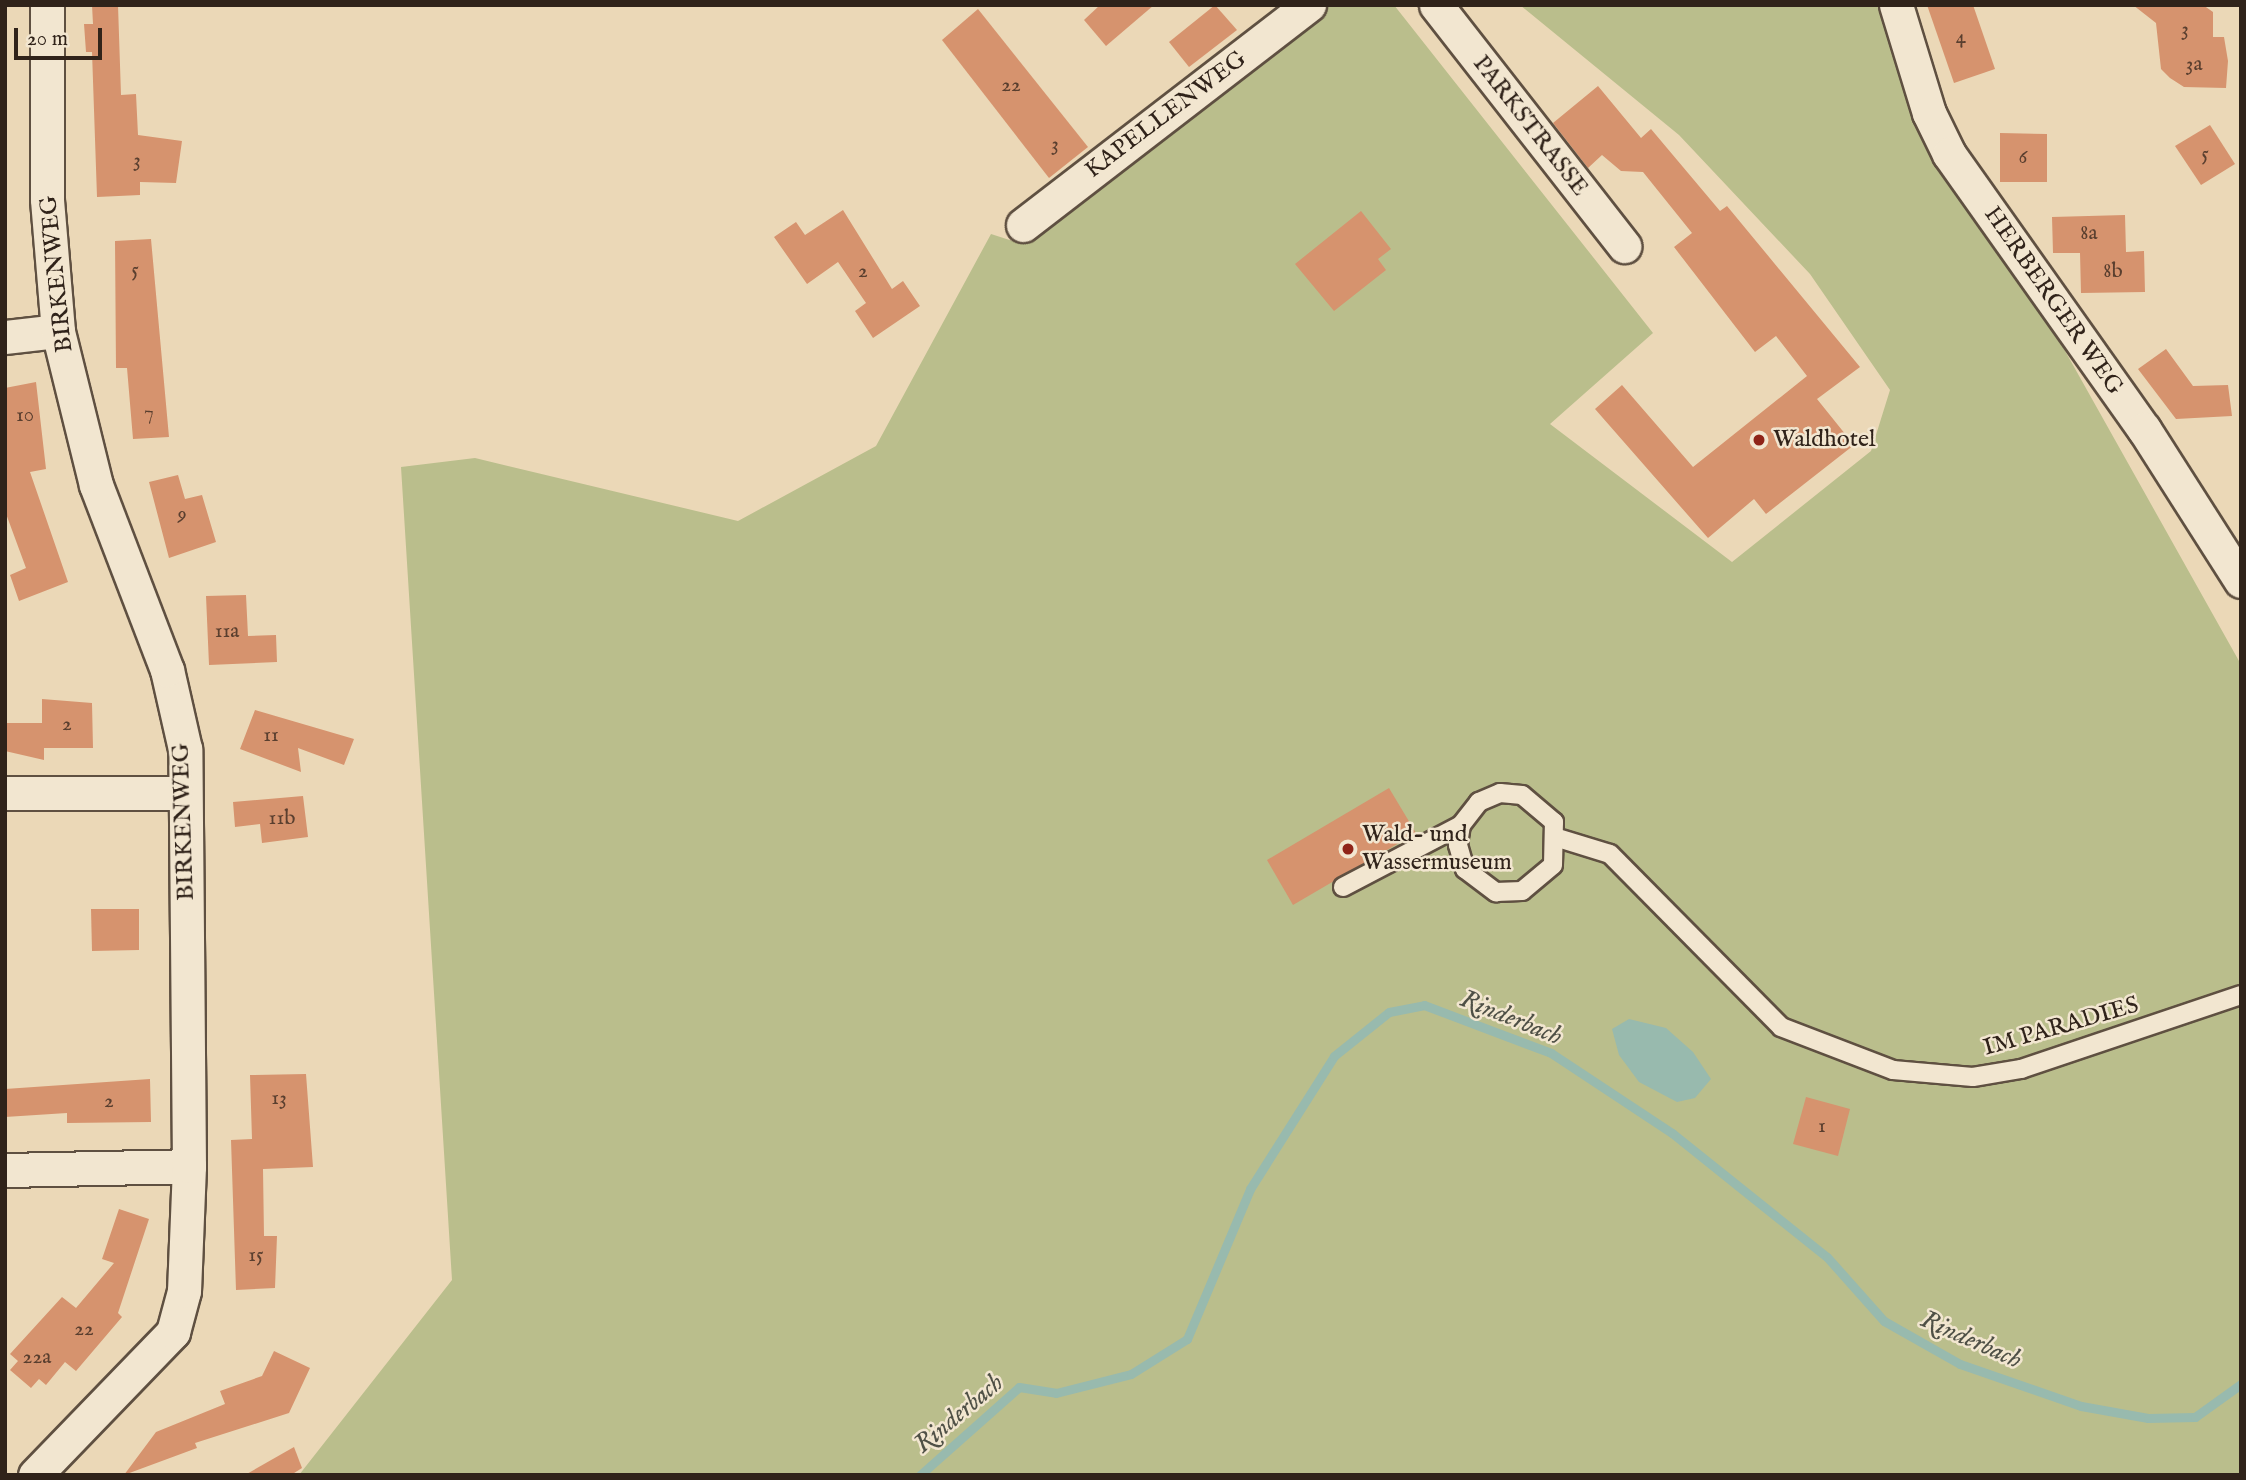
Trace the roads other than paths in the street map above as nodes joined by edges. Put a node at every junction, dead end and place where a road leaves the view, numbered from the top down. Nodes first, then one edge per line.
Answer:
1 (47, 5) edge
2 (1308, 5) edge
3 (1436, 5) edge
4 (1896, 5) edge
5 (1023, 225) dead end
6 (1623, 246) dead end
7 (58, 331) junction
8 (5, 337) edge
9 (2241, 581) edge
10 (5, 793) edge
11 (185, 793) junction
12 (1461, 825) junction
13 (1558, 838) junction
14 (1343, 887) dead end
15 (2241, 995) edge
16 (189, 1166) junction
17 (5, 1170) edge
18 (35, 1475) edge

1 - 7 street, BIRKENWEG
2 - 5 street, KAPELLENWEG
3 - 6 street, PARKSTRASSE
4 - 9 street, HERBERGER WEG
7 - 8 street
7 - 11 street, BIRKENWEG
10 - 11 street
11 - 16 street, BIRKENWEG
12 - 13 lane
12 - 13 lane
12 - 14 lane
13 - 15 lane, IM PARADIES
16 - 17 street
16 - 18 street, BIRKENWEG

